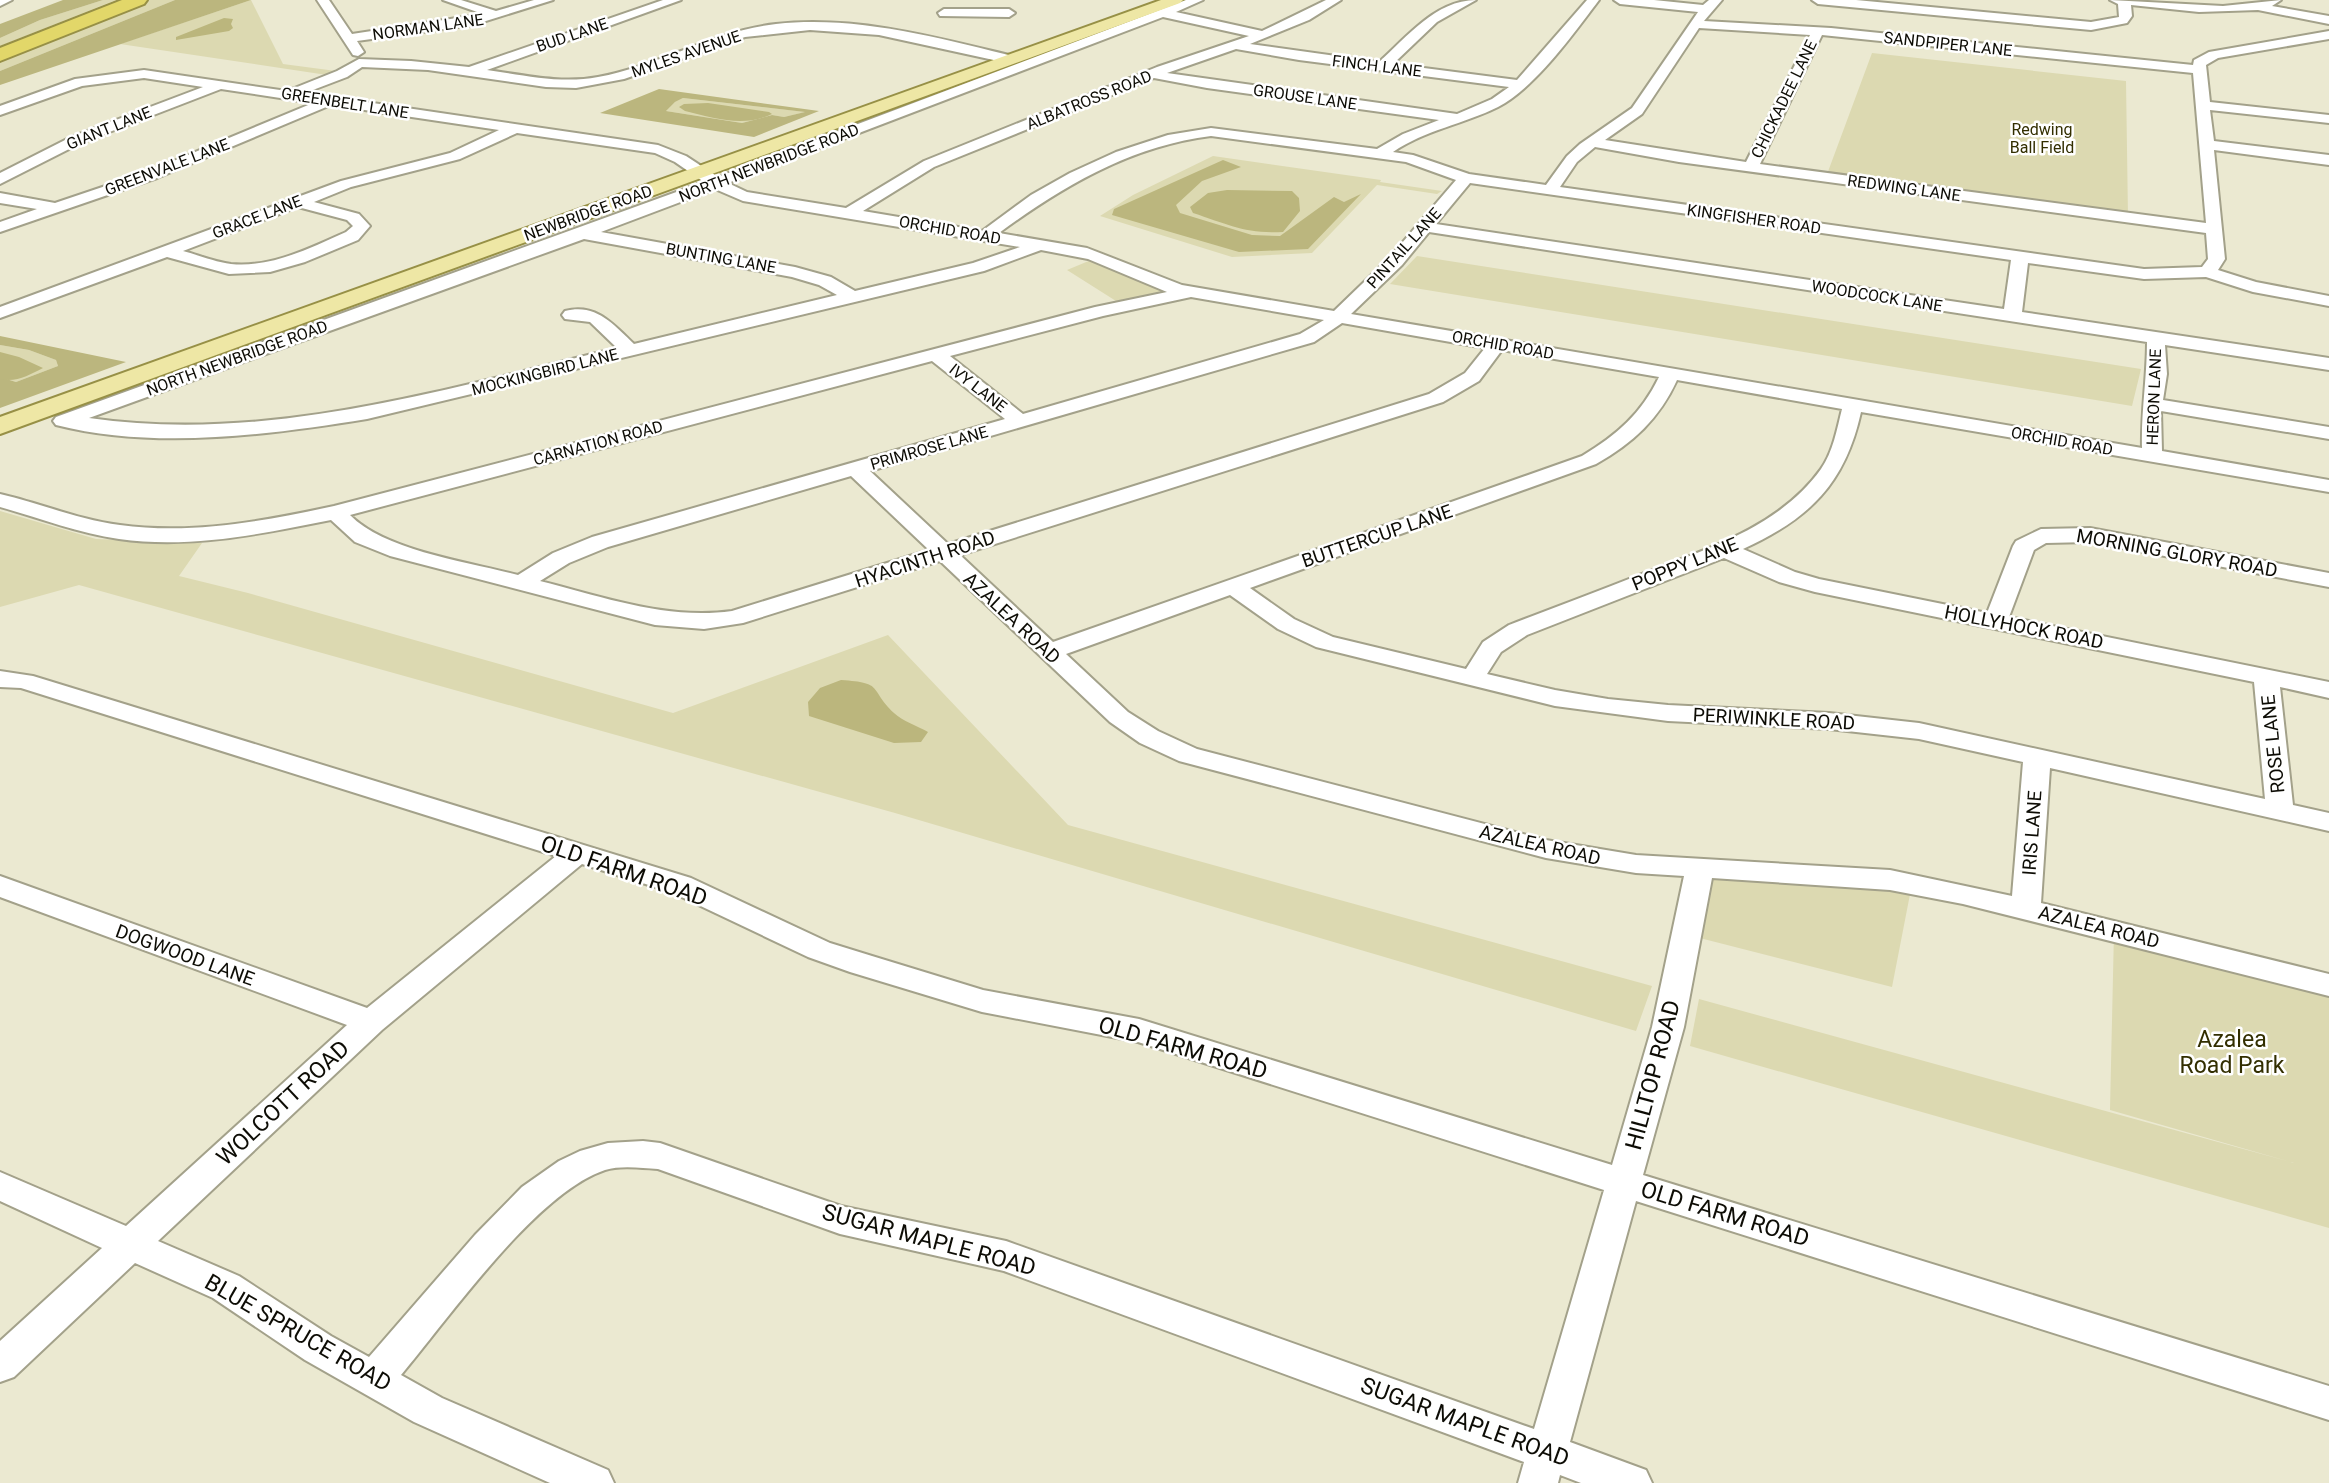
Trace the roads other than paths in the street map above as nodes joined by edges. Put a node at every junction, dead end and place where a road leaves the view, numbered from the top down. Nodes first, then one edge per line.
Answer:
1 (6, 0) edge
2 (124, 0) edge
3 (138, 0) edge
4 (323, 0) edge
5 (449, 0) edge
6 (547, 0) edge
7 (675, 0) edge
8 (948, 0) edge
9 (1146, 0) edge
10 (1175, 0) edge
11 (1196, 0) edge
12 (1335, 0) edge
13 (1470, 0) edge
14 (1593, 0) edge
15 (1620, 0) edge
16 (1818, 0) edge
17 (2116, 0) edge
18 (2276, 0) edge
19 (2124, 1) edge
20 (0, 2) edge
21 (1711, 5) edge
22 (2259, 7) junction
23 (944, 13) junction
24 (1009, 13) dead end
25 (1162, 13) junction
26 (499, 15) junction
27 (2329, 20) edge
28 (1697, 24) junction
29 (1818, 31) junction
30 (1263, 35) junction
31 (2329, 35) edge
32 (910, 37) junction
33 (349, 38) junction
34 (2311, 38) junction
35 (2329, 43) edge
36 (1236, 46) junction
37 (0, 49) edge
38 (0, 55) edge
39 (993, 55) junction
40 (1012, 60) junction
41 (359, 63) junction
42 (1382, 66) junction
43 (2199, 71) junction
44 (469, 72) junction
45 (1153, 74) junction
46 (222, 84) junction
47 (1519, 84) junction
48 (291, 94) junction
49 (331, 101) junction
50 (2202, 105) junction
51 (0, 111) edge
52 (1457, 117) junction
53 (2329, 119) edge
54 (515, 128) junction
55 (1594, 142) junction
56 (2207, 145) junction
57 (1380, 154) junction
58 (2329, 160) edge
59 (1751, 168) junction
60 (701, 174) junction
61 (1466, 178) junction
62 (0, 179) edge
63 (1550, 190) junction
64 (0, 198) edge
65 (298, 202) junction
66 (56, 208) junction
67 (849, 214) junction
68 (0, 227) edge
69 (1425, 227) junction
70 (2214, 229) junction
71 (584, 233) junction
72 (985, 236) junction
73 (1040, 246) junction
74 (166, 251) junction
75 (2020, 257) junction
76 (2207, 272) junction
77 (1191, 292) junction
78 (333, 298) junction
79 (853, 298) junction
80 (2329, 301) edge
81 (0, 313) edge
82 (571, 315) dead end
83 (2012, 316) junction
84 (1339, 317) junction
85 (2156, 338) junction
86 (1497, 344) junction
87 (631, 351) junction
88 (936, 355) junction
89 (2329, 364) edge
90 (1670, 374) junction
91 (2152, 404) junction
92 (1853, 405) junction
93 (0, 410) edge
94 (53, 415) junction
95 (1020, 421) junction
96 (0, 426) edge
97 (2329, 433) edge
98 (2152, 456) junction
99 (856, 469) junction
100 (2329, 486) edge
101 (0, 500) edge
102 (336, 512) junction
103 (1723, 548) junction
104 (944, 553) junction
105 (2329, 580) edge
106 (521, 583) junction
107 (1233, 587) junction
108 (1995, 622) junction
109 (1048, 652) junction
110 (1473, 677) junction
111 (2266, 677) junction
112 (0, 678) edge
113 (2329, 690) edge
114 (2037, 757) junction
115 (2280, 811) junction
116 (2329, 822) edge
117 (576, 854) junction
118 (1700, 867) junction
119 (0, 886) edge
120 (2026, 909) junction
121 (2329, 985) edge
122 (371, 1022) junction
123 (1623, 1182) junction
124 (0, 1185) edge
125 (131, 1243) junction
126 (0, 1365) edge
127 (375, 1378) junction
128 (2329, 1403) edge
129 (1542, 1467) edge
130 (594, 1483) edge
131 (1632, 1483) edge

1 - 20 street
2 - 37 highway
3 - 38 highway
4 - 33 street
5 - 26 street
6 - 26 street, NORMAN LANE
7 - 44 street, BUD LANE
8 - 23 street
9 - 39 main road, NEWBRIDGE ROAD
10 - 40 main road, NEWBRIDGE ROAD
11 - 25 street, NORTH NEWBRIDGE ROAD
12 - 30 street, ALBATROSS ROAD
13 - 42 street
14 - 47 street
15 - 21 street
16 - 19 street
17 - 19 street
18 - 22 street
19 - 22 street
21 - 28 street
22 - 27 street
23 - 24 street
23 - 32 street
25 - 30 street
25 - 60 street, NORTH NEWBRIDGE ROAD
26 - 33 street, NORMAN LANE
28 - 29 street, SANDPIPER LANE
28 - 55 street
29 - 43 street, SANDPIPER LANE
29 - 59 street, CHICKADEE LANE
30 - 36 street, ALBATROSS ROAD
31 - 34 street
32 - 39 street, MYLES AVENUE
32 - 44 street, MYLES AVENUE
33 - 41 street
34 - 35 street
34 - 43 street
36 - 42 street, FINCH LANE
36 - 45 street, ALBATROSS ROAD
39 - 40 street, MYLES AVENUE
39 - 60 main road, NEWBRIDGE ROAD
40 - 60 main road, NEWBRIDGE ROAD
41 - 44 street, MYLES AVENUE
41 - 48 street
42 - 47 street, FINCH LANE
43 - 50 street
45 - 52 street, GROUSE LANE
45 - 67 street, ALBATROSS ROAD
46 - 48 street, GREENBELT LANE
46 - 51 street, GREENBELT LANE
46 - 62 street, GIANT LANE
47 - 52 street
48 - 49 street, GREENBELT LANE
49 - 54 street, GREENBELT LANE
49 - 66 street, GREENVALE LANE
50 - 53 street
50 - 56 street
52 - 57 street
54 - 60 street, GREENBELT LANE
54 - 65 street, GRACE LANE
55 - 59 street, REDWING LANE
55 - 63 street
56 - 58 street
56 - 70 street
57 - 61 street, KINGFISHER ROAD
57 - 72 street, KINGFISHER ROAD
59 - 70 street, REDWING LANE
60 - 67 street, ORCHID ROAD
60 - 71 street, NORTH NEWBRIDGE ROAD
60 - 78 main road, NEWBRIDGE ROAD
61 - 63 street, KINGFISHER ROAD
61 - 69 street, PINTAIL LANE
63 - 75 street, KINGFISHER ROAD
64 - 66 street
65 - 74 street, GRACE LANE
65 - 74 street
66 - 68 street, GREENVALE LANE
67 - 72 street, ORCHID ROAD
69 - 83 street, WOODCOCK LANE
69 - 84 street, PINTAIL LANE
70 - 76 street
71 - 79 street, BUNTING LANE
71 - 94 street, NORTH NEWBRIDGE ROAD
72 - 73 street, ORCHID ROAD
73 - 77 street, ORCHID ROAD
73 - 79 street, MOCKINGBIRD LANE
74 - 81 street, GRACE LANE
75 - 76 street, KINGFISHER ROAD
75 - 83 street
76 - 80 street
77 - 84 street, ORCHID ROAD
77 - 88 street, CARNATION ROAD
78 - 93 main road, NEWBRIDGE ROAD
78 - 94 main road, NEWBRIDGE ROAD
79 - 87 street, MOCKINGBIRD LANE
82 - 87 street
83 - 85 street, WOODCOCK LANE
84 - 86 street, ORCHID ROAD
84 - 95 street, PRIMROSE LANE
85 - 89 street, WOODCOCK LANE
85 - 91 street, HERON LANE
86 - 90 street, ORCHID ROAD
86 - 104 street, HYACINTH ROAD
87 - 94 street, MOCKINGBIRD LANE
88 - 95 street, IVY LANE
88 - 102 street, CARNATION ROAD
90 - 92 street, ORCHID ROAD
90 - 107 street, BUTTERCUP LANE
91 - 97 street
91 - 98 street, HERON LANE
92 - 98 street, ORCHID ROAD
92 - 103 street, POPPY LANE
94 - 96 main road, NEWBRIDGE ROAD
95 - 99 street, PRIMROSE LANE
98 - 100 street, ORCHID ROAD
99 - 104 street, AZALEA ROAD
99 - 106 street, PRIMROSE LANE
101 - 102 street, CARNATION ROAD
102 - 106 street, HYACINTH ROAD
103 - 108 street, HOLLYHOCK ROAD
103 - 110 street, POPPY LANE
104 - 106 street, HYACINTH ROAD
104 - 109 street, AZALEA ROAD
105 - 108 street, MORNING GLORY ROAD
107 - 109 street, BUTTERCUP LANE
107 - 110 street, PERIWINKLE ROAD
108 - 111 street, HOLLYHOCK ROAD
109 - 118 street, AZALEA ROAD
110 - 114 street, PERIWINKLE ROAD
111 - 113 street, HOLLYHOCK ROAD
111 - 115 street, ROSE LANE
112 - 117 street, OLD FARM ROAD
114 - 115 street, PERIWINKLE ROAD
114 - 120 street, IRIS LANE
115 - 116 street, PERIWINKLE ROAD
117 - 122 street, WOLCOTT ROAD
117 - 123 street, OLD FARM ROAD
118 - 120 street, AZALEA ROAD
118 - 123 street, HILLTOP ROAD
119 - 122 street, DOGWOOD LANE
120 - 121 street, AZALEA ROAD
122 - 125 street, WOLCOTT ROAD
123 - 128 street, OLD FARM ROAD
123 - 129 street, HILLTOP ROAD
124 - 125 street, BLUE SPRUCE ROAD
125 - 126 street, WOLCOTT ROAD
125 - 127 street, BLUE SPRUCE ROAD
127 - 129 street, SUGAR MAPLE ROAD
127 - 130 street, BLUE SPRUCE ROAD
129 - 131 street, SUGAR MAPLE ROAD

